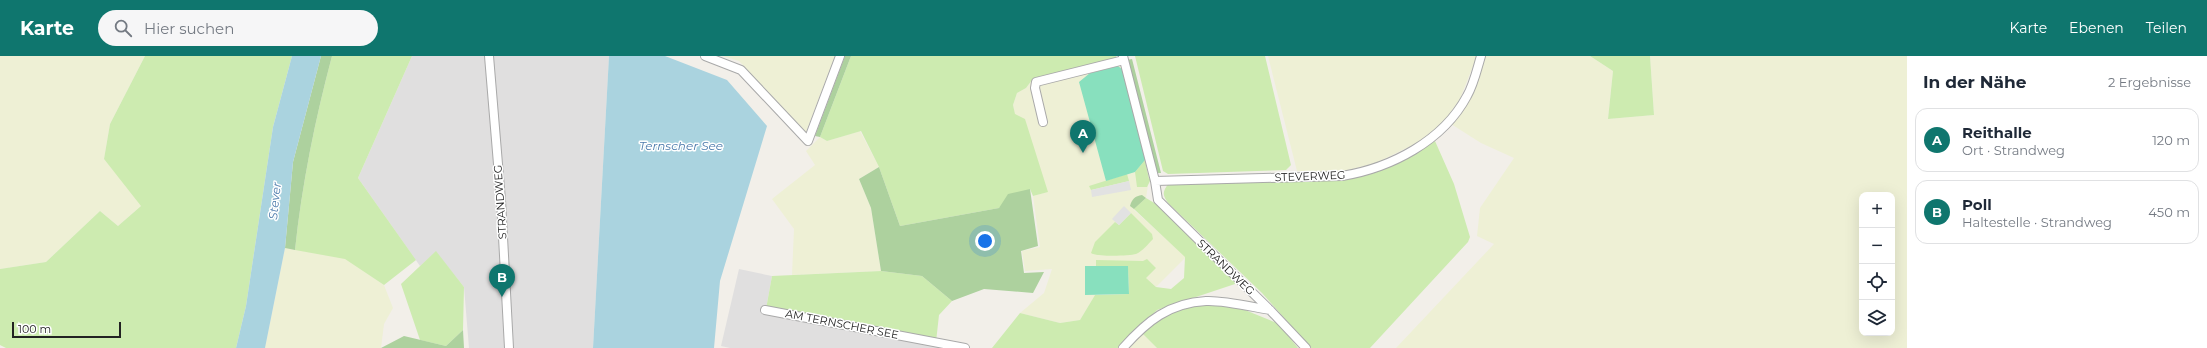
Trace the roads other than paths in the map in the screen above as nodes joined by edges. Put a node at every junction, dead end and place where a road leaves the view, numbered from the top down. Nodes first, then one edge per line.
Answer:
1 (489, 56) edge
2 (705, 56) edge
3 (840, 56) edge
4 (1481, 56) edge
5 (1124, 58) edge
6 (1044, 122) dead end
7 (1155, 181) junction
8 (765, 310) dead end
9 (1270, 310) junction
10 (509, 348) edge
11 (965, 348) edge
12 (1123, 348) edge
13 (1306, 348) edge

1 - 10 street, STRANDWEG
2 - 3 street
4 - 7 street, STEVERWEG
5 - 6 street
5 - 7 street, STRANDWEG
7 - 9 street, STRANDWEG
8 - 11 street, AM TERNSCHER SEE
9 - 12 street
9 - 13 street, STRANDWEG

